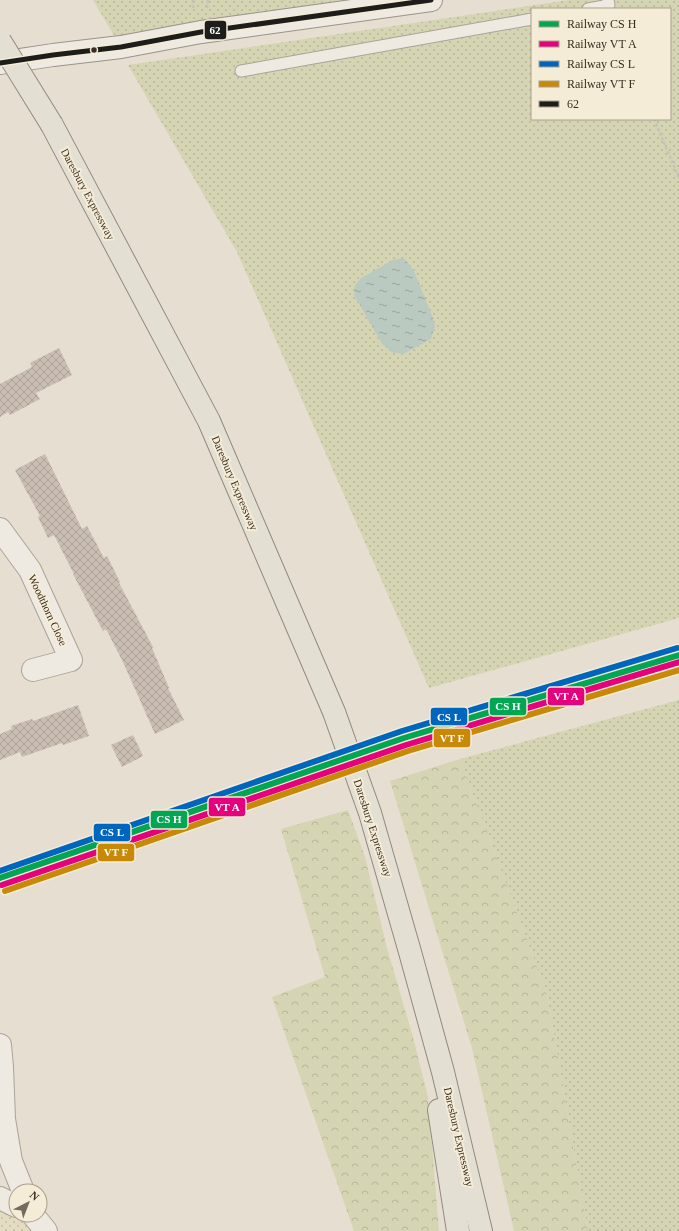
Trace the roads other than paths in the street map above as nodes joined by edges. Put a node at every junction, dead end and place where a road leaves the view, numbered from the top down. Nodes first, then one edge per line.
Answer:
1 (432, 0) edge
2 (608, 0) edge
3 (593, 8) edge
4 (531, 19) edge
5 (0, 41) edge
6 (0, 63) edge
7 (241, 70) dead end
8 (0, 529) edge
9 (33, 670) dead end
10 (410, 952) junction
11 (0, 1045) edge
12 (2, 1120) edge
13 (20, 1183) edge
14 (40, 1223) edge
15 (46, 1231) edge
16 (458, 1231) edge
17 (481, 1231) edge

1 - 6 street
2 - 3 lane
4 - 7 lane
5 - 10 main road, Daresbury Expressway, bridge
8 - 9 street, Woodthorn Close
10 - 16 main road, Daresbury Expressway
10 - 17 main road, Daresbury Expressway
11 - 12 street
12 - 13 street
14 - 15 street

